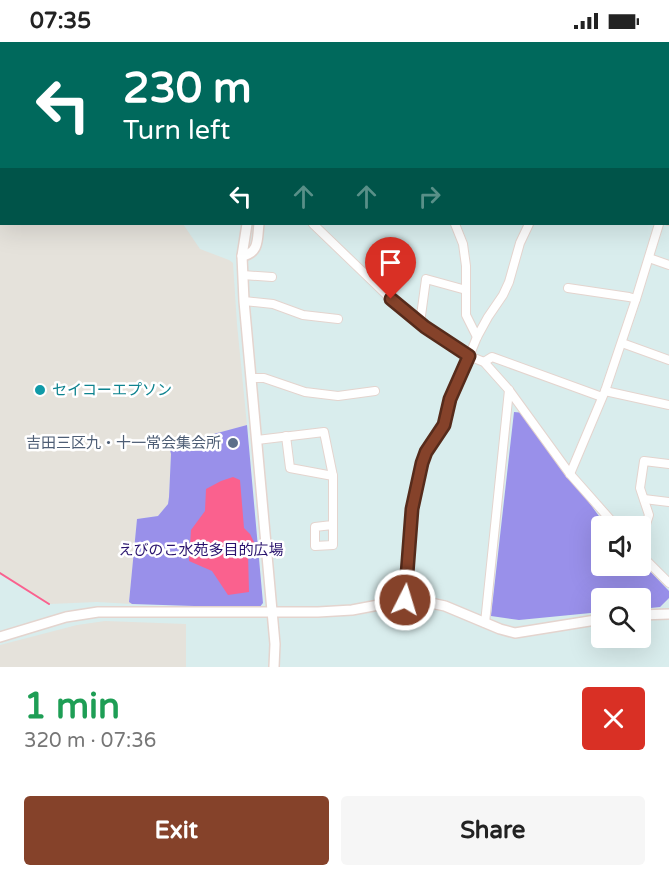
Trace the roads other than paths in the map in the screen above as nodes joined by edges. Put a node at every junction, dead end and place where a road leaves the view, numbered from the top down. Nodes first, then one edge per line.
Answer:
1 (246, 225) edge
2 (259, 225) edge
3 (314, 225) edge
4 (455, 225) edge
5 (529, 225) edge
6 (659, 225) edge
7 (242, 256) junction
8 (649, 258) junction
9 (669, 265) edge
10 (243, 275) junction
11 (272, 278) dead end
12 (568, 288) dead end
13 (466, 290) junction
14 (636, 300) junction
15 (244, 301) junction
16 (338, 319) dead end
17 (420, 323) junction
18 (477, 337) junction
19 (622, 343) junction
20 (469, 356) junction
21 (669, 360) edge
22 (484, 362) junction
23 (251, 378) junction
24 (508, 390) junction
25 (375, 391) dead end
26 (604, 394) junction
27 (669, 405) edge
28 (286, 436) junction
29 (257, 440) junction
30 (669, 464) edge
31 (570, 474) junction
32 (333, 476) junction
33 (644, 499) junction
34 (669, 502) edge
35 (607, 516) edge
36 (649, 516) edge
37 (332, 525) dead end
38 (651, 565) edge
39 (669, 583) edge
40 (405, 600) junction
41 (272, 613) junction
42 (669, 614) edge
43 (651, 615) edge
44 (591, 621) edge
45 (485, 623) junction
46 (0, 636) edge
47 (274, 667) edge

1 - 7 street
2 - 7 street
3 - 17 street
4 - 13 street
5 - 18 street
6 - 8 street
7 - 10 street
8 - 9 street
8 - 14 street
10 - 11 street
10 - 15 street
12 - 14 street
13 - 17 street
13 - 18 street
14 - 19 street
15 - 16 street
15 - 23 street
17 - 20 street
18 - 20 street
19 - 21 street
19 - 26 street
20 - 22 street
20 - 40 street
22 - 24 street
22 - 26 street
23 - 25 street
23 - 29 street
24 - 31 street
24 - 45 street
26 - 27 street
26 - 31 street
28 - 29 street
28 - 32 street
28 - 32 street
29 - 41 street
30 - 33 street
31 - 35 street
32 - 37 street
33 - 34 street
33 - 36 street
38 - 39 street
40 - 41 street
40 - 45 street
41 - 46 street
41 - 47 street
42 - 43 street
44 - 45 street

